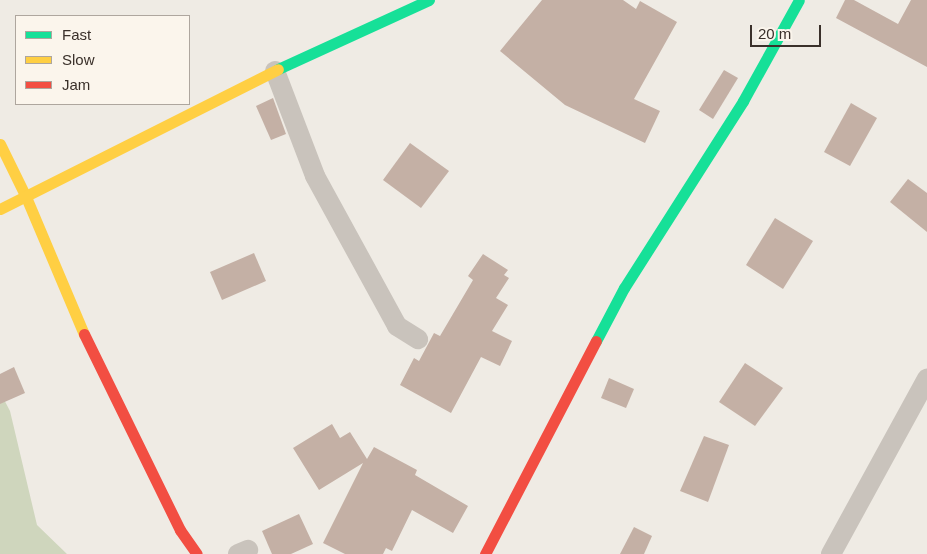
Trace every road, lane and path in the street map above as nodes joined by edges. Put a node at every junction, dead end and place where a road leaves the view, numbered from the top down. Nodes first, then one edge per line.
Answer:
1 (429, 0) edge
2 (798, 0) edge
3 (275, 71) junction
4 (0, 144) edge
5 (26, 197) junction
6 (0, 209) edge
7 (418, 339) dead end
8 (927, 379) edge
9 (197, 554) edge
10 (485, 554) edge
11 (831, 554) edge

1 - 3 street
2 - 10 street
3 - 5 street
3 - 7 street
4 - 5 street
5 - 6 street
5 - 9 street
8 - 11 street

